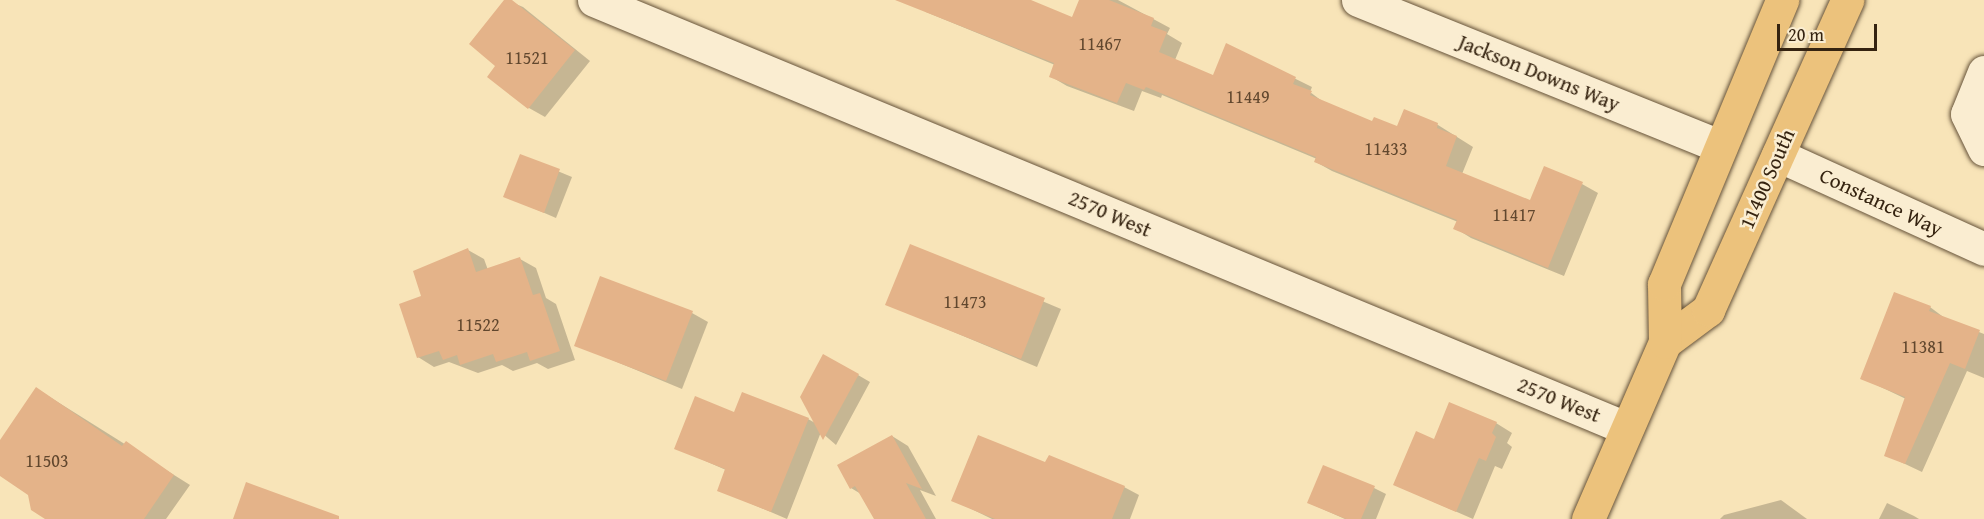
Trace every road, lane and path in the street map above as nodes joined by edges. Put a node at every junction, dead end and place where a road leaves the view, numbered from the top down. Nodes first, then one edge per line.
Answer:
1 (594, 0) edge
2 (1358, 0) edge
3 (1782, 0) edge
4 (1847, 0) edge
5 (1984, 72) edge
6 (1720, 146) junction
7 (1984, 149) edge
8 (1778, 155) junction
9 (1984, 249) edge
10 (1665, 342) junction
11 (1626, 428) junction
12 (1588, 519) edge

1 - 11 street, 2570 West
2 - 6 street, Jackson Downs Way
3 - 6 main road, 11400 South
4 - 8 main road, 11400 South
5 - 7 street
6 - 10 main road, 11400 South
8 - 9 street, Constance Way
8 - 10 main road, 11400 South
10 - 11 main road, 11400 South
11 - 12 main road, 11400 South

